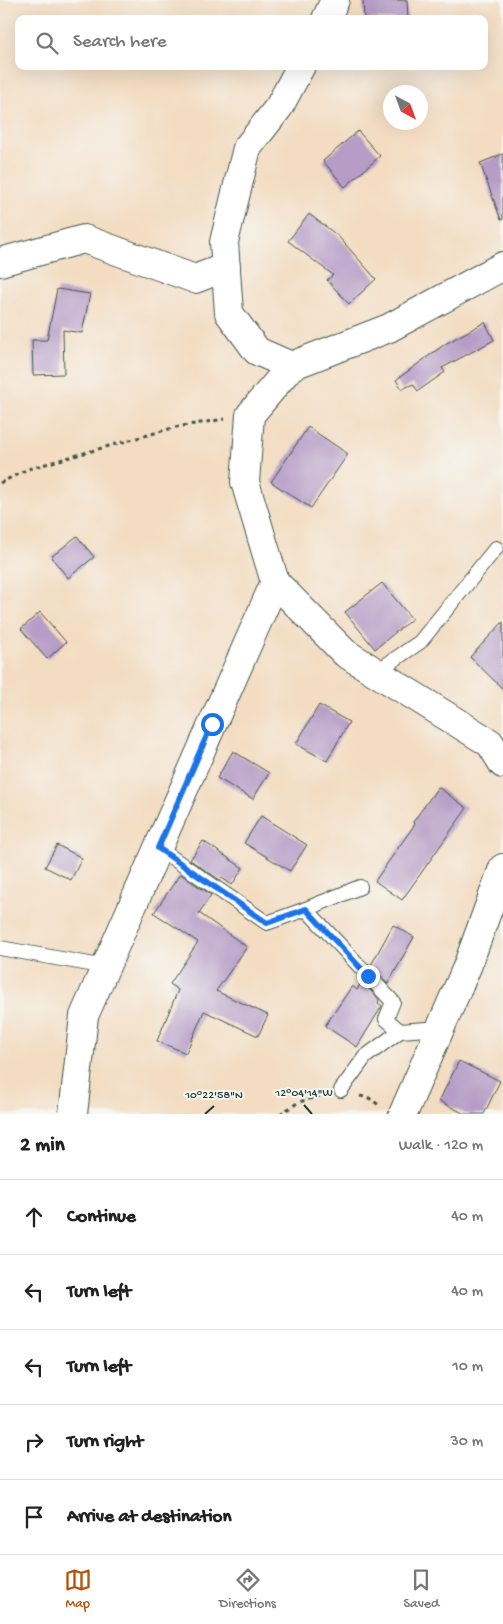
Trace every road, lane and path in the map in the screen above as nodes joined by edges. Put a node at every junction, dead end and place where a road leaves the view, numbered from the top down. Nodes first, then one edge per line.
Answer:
1 (336, 0) edge
2 (328, 15) edge
3 (298, 70) edge
4 (0, 262) edge
5 (503, 266) edge
6 (226, 267) junction
7 (291, 366) junction
8 (250, 415) junction
9 (0, 483) edge
10 (496, 548) dead end
11 (275, 582) junction
12 (376, 672) junction
13 (503, 764) edge
14 (158, 848) junction
15 (503, 868) edge
16 (360, 887) dead end
17 (306, 909) junction
18 (0, 948) edge
19 (106, 967) junction
20 (440, 1028) junction
21 (400, 1031) junction
22 (341, 1090) dead end
23 (73, 1114) edge
24 (403, 1114) edge

1 - 2 street
3 - 6 street
4 - 6 street
5 - 7 street
6 - 7 street
7 - 8 street
8 - 9 path
8 - 11 street
10 - 12 lane
11 - 12 street
11 - 14 street
12 - 13 street
14 - 17 lane
14 - 19 street
15 - 20 street
16 - 17 lane
17 - 21 lane
18 - 19 lane
19 - 23 street
20 - 21 lane
20 - 24 street
21 - 22 lane

